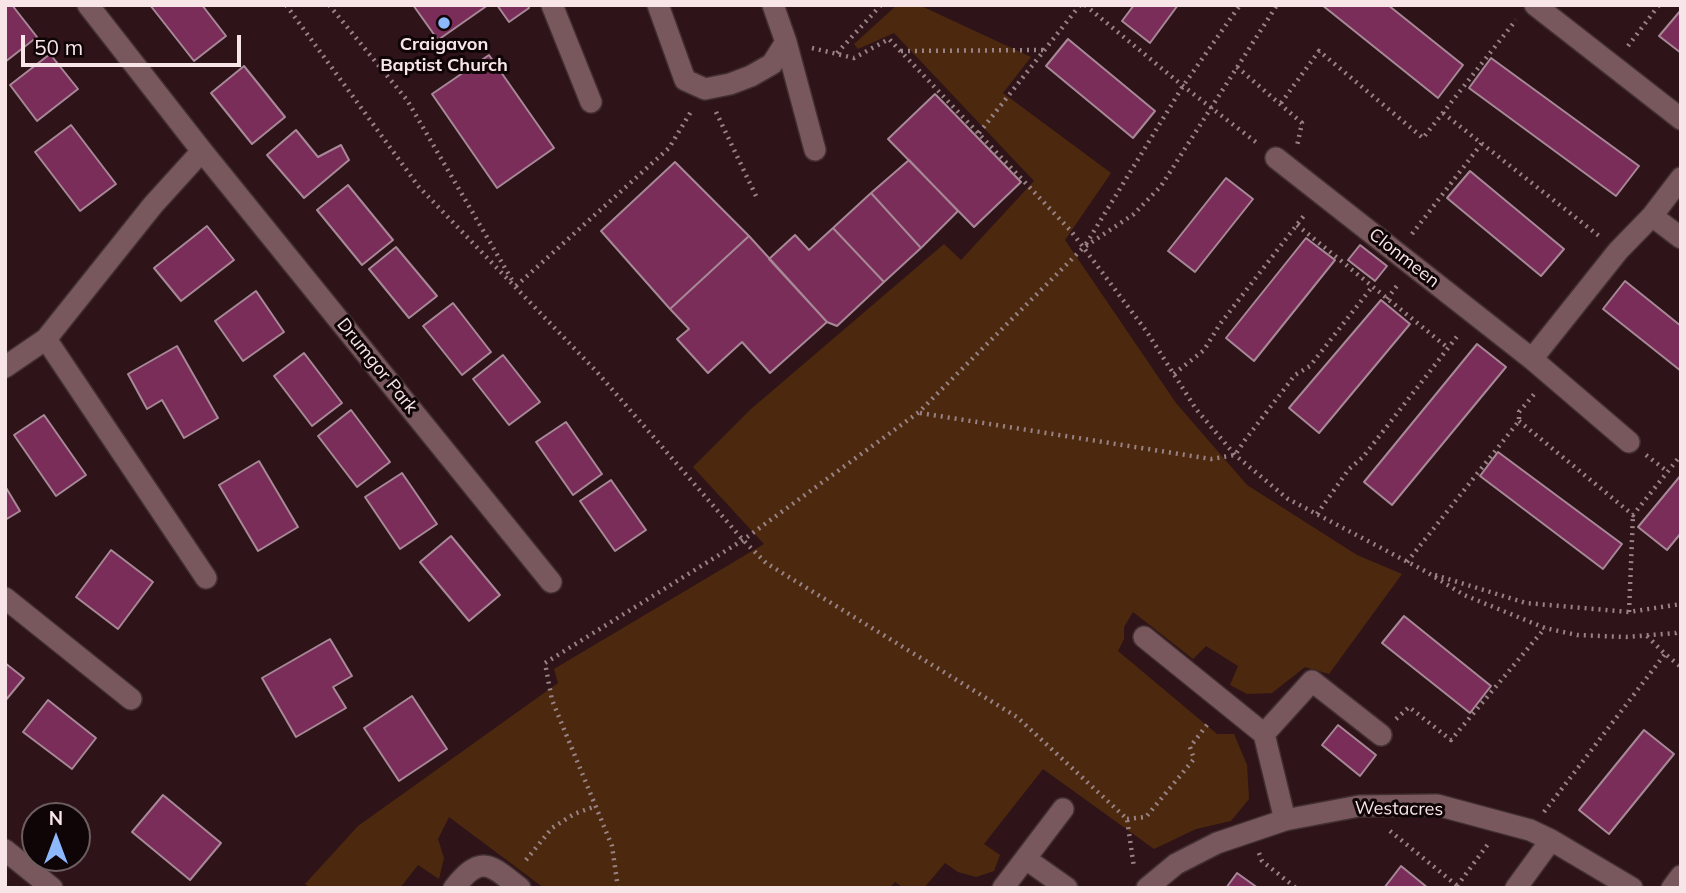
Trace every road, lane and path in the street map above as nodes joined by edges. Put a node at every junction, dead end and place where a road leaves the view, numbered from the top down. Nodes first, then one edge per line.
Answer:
1 (88, 5) edge
2 (286, 5) edge
3 (329, 5) edge
4 (552, 5) edge
5 (658, 5) edge
6 (773, 5) edge
7 (881, 5) edge
8 (1083, 5) edge
9 (1240, 5) edge
10 (1277, 5) edge
11 (1659, 5) edge
12 (1527, 11) edge
13 (786, 42) junction
14 (1045, 50) junction
15 (901, 51) junction
16 (837, 54) junction
17 (1613, 66) junction
18 (1237, 67) junction
19 (1183, 86) junction
20 (705, 89) junction
21 (591, 102) dead end
22 (1281, 103) junction
23 (1211, 108) junction
24 (1443, 113) junction
25 (1681, 119) edge
26 (979, 133) junction
27 (1482, 143) junction
28 (815, 150) dead end
29 (202, 151) junction
30 (1284, 164) junction
31 (1681, 178) edge
32 (1321, 193) junction
33 (756, 196) dead end
34 (1652, 216) junction
35 (1297, 225) junction
36 (1681, 238) edge
37 (1083, 248) junction
38 (1618, 251) junction
39 (1398, 254) junction
40 (516, 286) junction
41 (1372, 287) junction
42 (1474, 314) junction
43 (46, 339) junction
44 (1448, 348) junction
45 (1532, 359) junction
46 (5, 367) edge
47 (1174, 374) junction
48 (1550, 376) junction
49 (919, 412) junction
50 (1519, 421) junction
51 (1629, 442) dead end
52 (1236, 456) junction
53 (1681, 456) edge
54 (1317, 514) junction
55 (1633, 515) junction
56 (743, 540) junction
57 (1407, 562) junction
58 (1425, 571) junction
59 (206, 578) dead end
60 (551, 582) dead end
61 (5, 598) edge
62 (1681, 604) edge
63 (1629, 612) junction
64 (1545, 628) junction
65 (1681, 631) edge
66 (1647, 635) junction
67 (1144, 637) dead end
68 (1665, 654) junction
69 (1681, 667) edge
70 (131, 699) dead end
71 (1224, 702) junction
72 (1264, 734) junction
73 (1381, 735) joint
74 (596, 806) junction
75 (1359, 806) junction
76 (1063, 809) dead end
77 (1127, 819) junction
78 (1285, 820) junction
79 (1503, 823) junction
80 (1530, 830) junction
81 (1551, 840) junction
82 (5, 850) edge
83 (1026, 859) junction
84 (1262, 861) dead end
85 (1681, 876) edge
86 (1141, 881) edge
87 (515, 884) edge
88 (1459, 887) edge
89 (52, 888) edge
90 (454, 888) edge
91 (618, 888) edge
92 (1003, 888) edge
93 (1067, 888) edge
94 (1296, 888) edge
95 (1516, 888) edge
96 (1632, 888) edge
97 (1672, 888) edge

1 - 29 street, Drumgor Park
2 - 40 path
3 - 40 path
4 - 21 street
5 - 20 street
6 - 13 street
7 - 16 path
8 - 14 path
8 - 19 path
9 - 19 path
10 - 18 path
11 - 17 path
12 - 17 street
12 - 24 path
13 - 16 path
13 - 20 street
13 - 28 street
14 - 15 path
14 - 26 path
15 - 16 path
15 - 26 path
17 - 25 street
18 - 22 path
18 - 23 path
19 - 23 path
19 - 37 path
20 - 33 path
20 - 40 path
22 - 24 path
22 - 30 path
23 - 30 path
23 - 37 path
24 - 27 path
26 - 37 path
27 - 38 path
27 - 39 path
29 - 43 street
29 - 60 street, Drumgor Park
30 - 32 street, Clonmeen
31 - 34 street
32 - 35 path
32 - 39 street, Clonmeen
34 - 36 street
34 - 38 street
35 - 41 path
35 - 47 path
37 - 47 path
37 - 49 path
38 - 45 street
39 - 42 street, Clonmeen
40 - 56 path
41 - 44 path
41 - 52 path
42 - 44 path
42 - 45 street, Clonmeen
43 - 46 street
43 - 59 street
44 - 54 path
45 - 48 street, Clonmeen
47 - 52 path
48 - 50 path
48 - 51 street, Clonmeen
49 - 52 path
49 - 56 path
50 - 55 path
50 - 57 path
52 - 54 path
53 - 55 path
54 - 57 path
55 - 63 path
56 - 74 path
56 - 77 path
57 - 58 path
58 - 63 path
58 - 64 path
61 - 70 street
62 - 63 path
64 - 66 path
64 - 73 path
65 - 66 path
66 - 68 path
67 - 71 street
68 - 69 path
68 - 80 path
71 - 72 street
71 - 77 path
72 - 73 street
72 - 78 street
74 - 87 path
74 - 91 path
75 - 78 street, Westacres
75 - 79 street, Westacres
75 - 88 path
76 - 83 street
77 - 86 path
78 - 86 street, Westacres
79 - 80 street, Westacres
79 - 88 path
80 - 81 street, Westacres
81 - 95 street
81 - 96 street, Westacres
82 - 89 street
83 - 92 street
83 - 93 street
84 - 94 path
85 - 97 street
87 - 90 street

